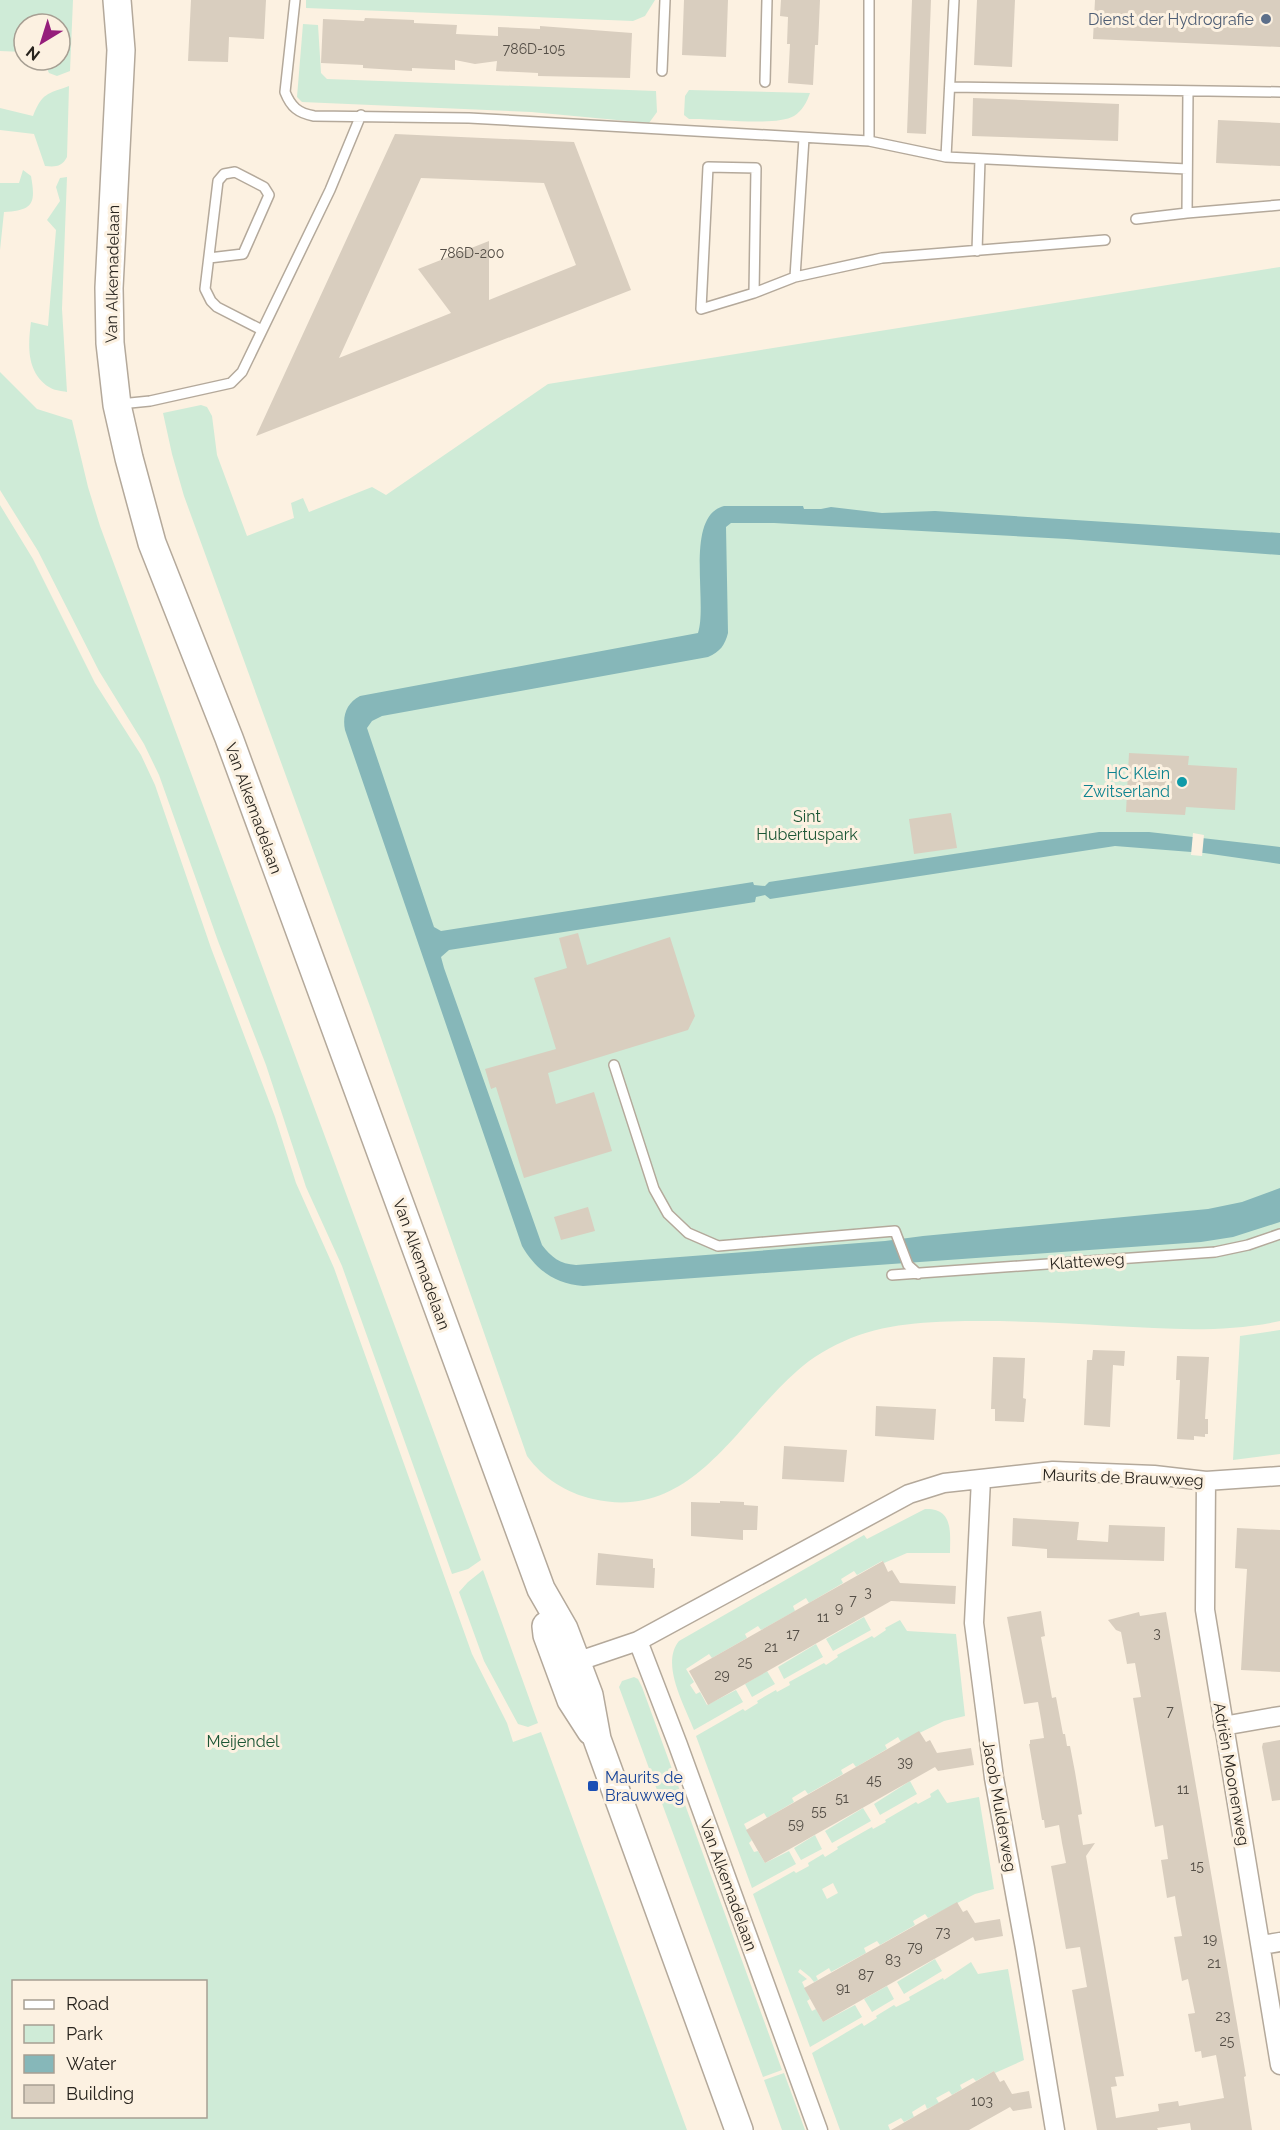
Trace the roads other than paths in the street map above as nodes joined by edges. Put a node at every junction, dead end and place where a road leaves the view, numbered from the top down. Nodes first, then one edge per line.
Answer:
1 (117, 0) edge
2 (295, 0) edge
3 (665, 0) edge
4 (767, 0) edge
5 (869, 0) edge
6 (954, 0) edge
7 (662, 71) dead end
8 (765, 82) dead end
9 (950, 87) junction
10 (1188, 91) junction
11 (1280, 92) edge
12 (361, 115) junction
13 (804, 138) junction
14 (869, 141) junction
15 (946, 157) junction
16 (980, 159) junction
17 (1187, 169) junction
18 (1280, 205) edge
19 (1187, 213) junction
20 (1136, 219) dead end
21 (1105, 240) dead end
22 (977, 251) junction
23 (209, 258) junction
24 (795, 277) junction
25 (754, 293) junction
26 (262, 330) junction
27 (117, 405) junction
28 (614, 1065) dead end
29 (1280, 1234) edge
30 (918, 1274) junction
31 (892, 1275) dead end
32 (1280, 1476) edge
33 (981, 1479) junction
34 (1206, 1481) junction
35 (541, 1589) junction
36 (638, 1641) junction
37 (576, 1662) junction
38 (1280, 1716) edge
39 (1223, 1726) junction
40 (597, 1739) junction
41 (1280, 1941) edge
42 (1261, 1945) junction
43 (1280, 2065) edge
44 (739, 2130) edge
45 (818, 2130) edge
46 (1055, 2130) edge

1 - 27 main road, Van Alkemadelaan
2 - 12 lane
3 - 7 lane
4 - 8 lane
5 - 14 lane
6 - 9 lane
9 - 10 lane
9 - 15 lane
10 - 11 lane
10 - 17 lane
12 - 13 lane
12 - 26 lane
13 - 14 lane
13 - 24 lane
14 - 15 lane
15 - 16 lane
16 - 17 lane
16 - 22 lane
17 - 19 lane
18 - 19 lane
19 - 20 lane
21 - 22 lane
22 - 24 lane
23 - 23 lane
23 - 26 lane
24 - 25 lane
25 - 25 lane
26 - 27 lane
27 - 35 main road, Van Alkemadelaan
28 - 30 lane
29 - 30 lane, Klatteweg
30 - 31 lane, Klatteweg
32 - 34 street, Maurits de Brauwweg
33 - 34 street, Maurits de Brauwweg
33 - 36 street, Maurits de Brauwweg
33 - 46 street, Jacob Mulderweg
34 - 39 street, Adriën Moonenweg
35 - 37 main road, Van Alkemadelaan
35 - 40 main road, Van Alkemadelaan
36 - 37 street, Maurits de Brauwweg
36 - 45 street, Van Alkemadelaan
37 - 40 main road, Van Alkemadelaan
38 - 39 street
39 - 42 street, Adriën Moonenweg
40 - 44 main road, Van Alkemadelaan
41 - 42 street
42 - 43 street, Adriën Moonenweg

